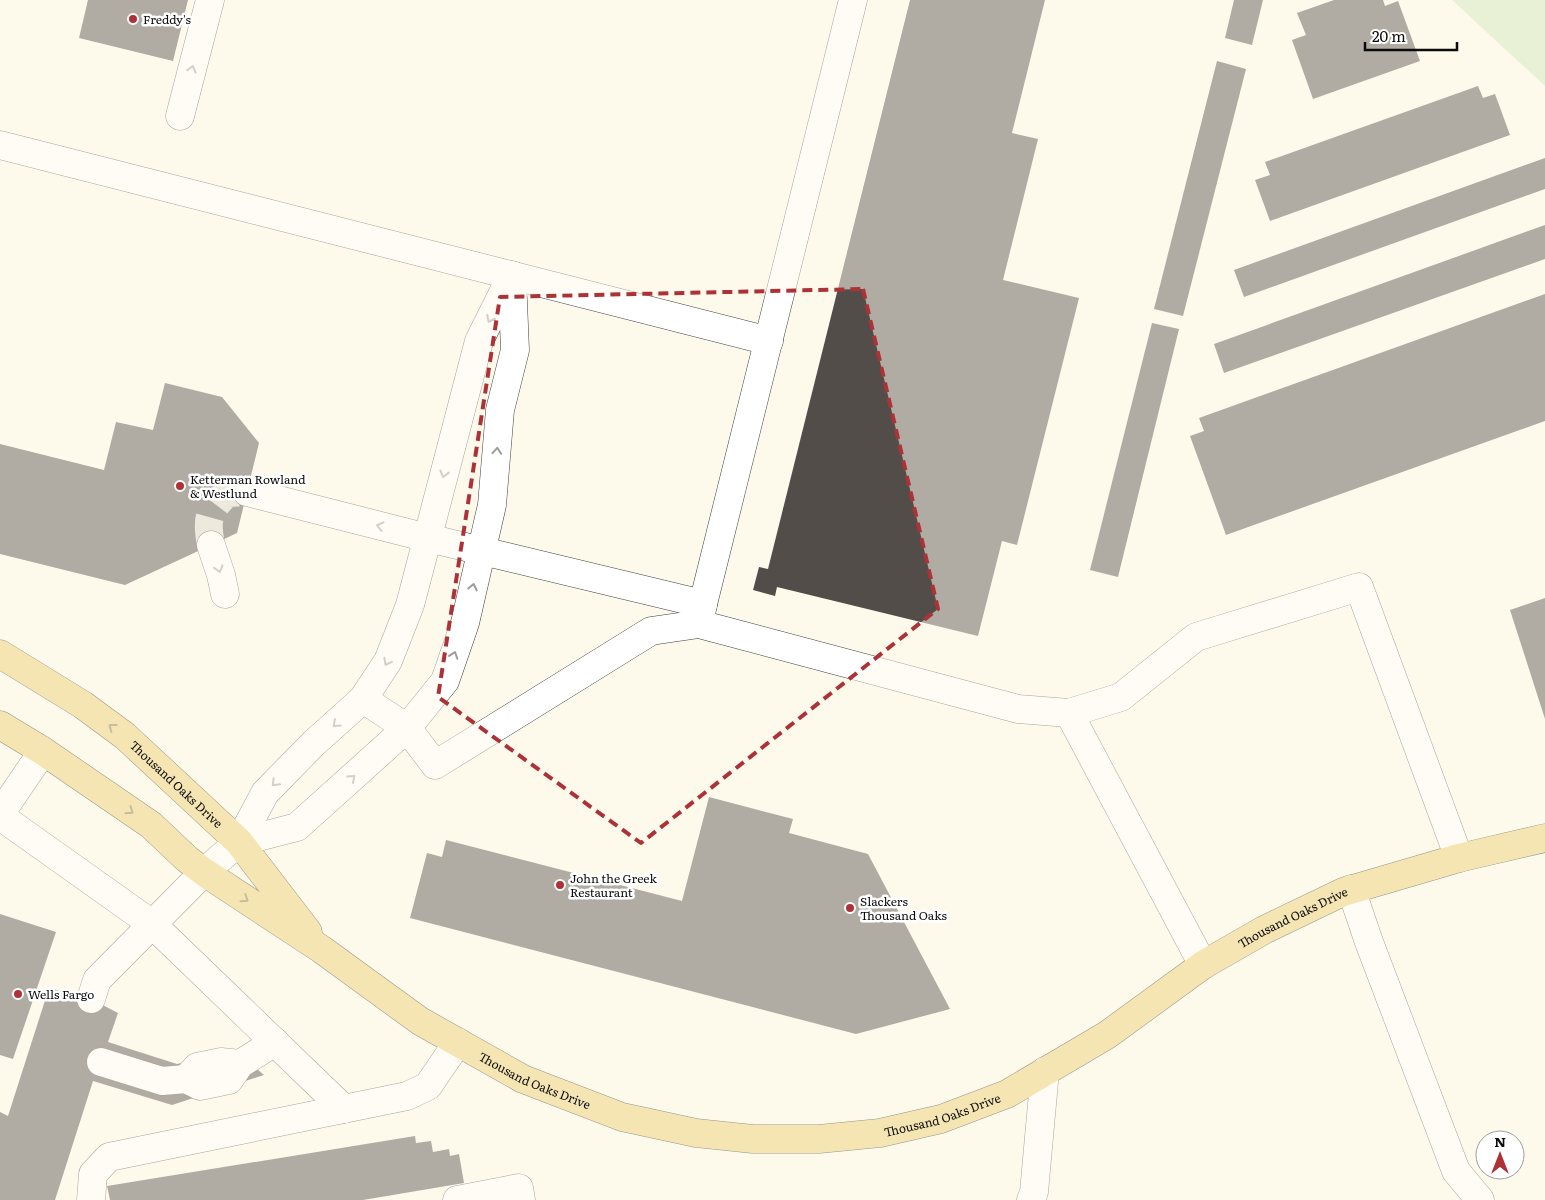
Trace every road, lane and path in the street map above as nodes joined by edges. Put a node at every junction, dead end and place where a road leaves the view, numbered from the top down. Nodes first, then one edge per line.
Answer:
1 (210, 0) edge
2 (853, 0) edge
3 (180, 116) dead end
4 (0, 145) edge
5 (512, 276) junction
6 (768, 341) junction
7 (247, 492) tunnel mouth
8 (428, 538) junction
9 (211, 545) tunnel mouth
10 (481, 551) junction
11 (225, 594) dead end
12 (701, 614) junction
13 (0, 654) edge
14 (362, 699) junction
15 (1069, 713) junction
16 (0, 724) edge
17 (407, 728) junction
18 (43, 751) junction
19 (0, 815) edge
20 (1545, 838) edge
21 (239, 842) junction
22 (1459, 858) junction
23 (204, 872) junction
24 (1351, 889) junction
25 (152, 924) junction
26 (321, 949) junction
27 (1203, 965) junction
28 (91, 999) dead end
29 (275, 1042) junction
30 (458, 1042) junction
31 (101, 1062) dead end
32 (1045, 1071) junction
33 (344, 1109) junction
34 (91, 1200) edge
35 (457, 1200) edge
36 (521, 1200) edge
37 (1031, 1200) edge
38 (1480, 1200) edge

3 -> 1 lane
2 - 6 lane
4 - 5 lane
5 - 6 lane
5 -> 8 lane
10 -> 5 lane
6 - 12 lane
8 -> 7 lane
8 - 10 lane
8 -> 14 lane
9 -> 11 lane
10 - 12 lane
17 -> 10 lane
12 - 15 lane
12 - 17 lane
21 -> 13 main road, Thousand Oaks Drive
14 - 17 lane
14 -> 21 lane
15 - 22 lane
15 - 27 lane
16 - 18 main road, Thousand Oaks Drive
21 -> 17 lane
18 - 19 lane
18 -> 23 main road, Thousand Oaks Drive
19 - 25 lane
20 - 22 main road, Thousand Oaks Drive
21 - 23 lane
21 - 26 main road, Thousand Oaks Drive
22 - 24 main road, Thousand Oaks Drive
23 - 25 lane
23 -> 26 main road, Thousand Oaks Drive
24 - 27 main road, Thousand Oaks Drive
24 - 38 lane
25 - 28 lane
25 - 29 lane
26 - 30 main road, Thousand Oaks Drive
27 - 32 main road, Thousand Oaks Drive
29 - 31 lane
29 - 33 lane
30 - 32 main road, Thousand Oaks Drive
30 - 33 lane
32 - 37 lane
33 - 34 lane
35 - 36 lane

